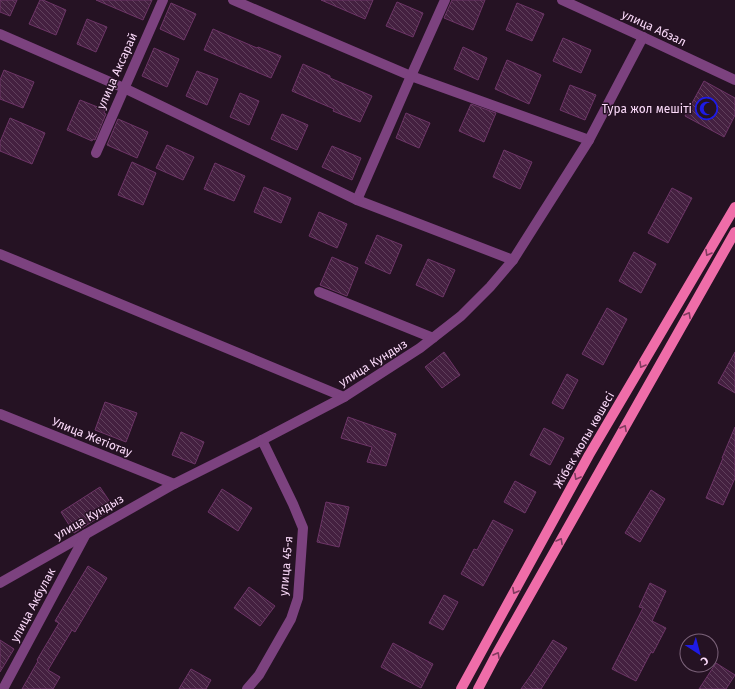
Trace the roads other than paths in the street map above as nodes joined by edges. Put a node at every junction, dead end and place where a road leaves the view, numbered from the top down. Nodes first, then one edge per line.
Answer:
1 (163, 0) edge
2 (233, 0) edge
3 (445, 0) edge
4 (562, 0) edge
5 (0, 34) edge
6 (643, 37) junction
7 (411, 76) junction
8 (735, 80) edge
9 (124, 88) junction
10 (589, 140) junction
11 (96, 153) dead end
12 (357, 200) junction
13 (735, 207) edge
14 (719, 233) junction
15 (734, 236) edge
16 (0, 254) edge
17 (513, 260) junction
18 (319, 292) dead end
19 (434, 338) junction
20 (344, 397) junction
21 (0, 414) edge
22 (262, 440) junction
23 (174, 484) junction
24 (87, 534) junction
25 (0, 584) edge
26 (3, 689) edge
27 (246, 689) edge
28 (461, 689) edge
29 (478, 689) edge

1 - 9 street, улица Аксарай
2 - 7 street
3 - 7 street
4 - 6 street, улица Абзал
5 - 9 street
6 - 8 street, улица Абзал
6 - 10 street, улица Кундыз
7 - 10 street
7 - 12 street
9 - 11 street, улица Аксарай
9 - 12 street
10 - 17 street, улица Кундыз
12 - 17 street
13 - 14 main road, Жібек жолы көшесі
14 - 15 street
14 -> 28 main road, Жібек жолы көшесі
29 -> 15 main road
16 - 20 street
17 - 19 street, улица Кундыз
18 - 19 street
19 - 20 street, улица Кундыз
20 - 22 street, улица Кундыз
21 - 23 street, Улица Жетіотау
22 - 23 street, улица Кундыз
22 - 27 street, улица 45-я
23 - 24 street, улица Кундыз
24 - 25 street, улица Кундыз
24 - 26 street, улица Акбулак

